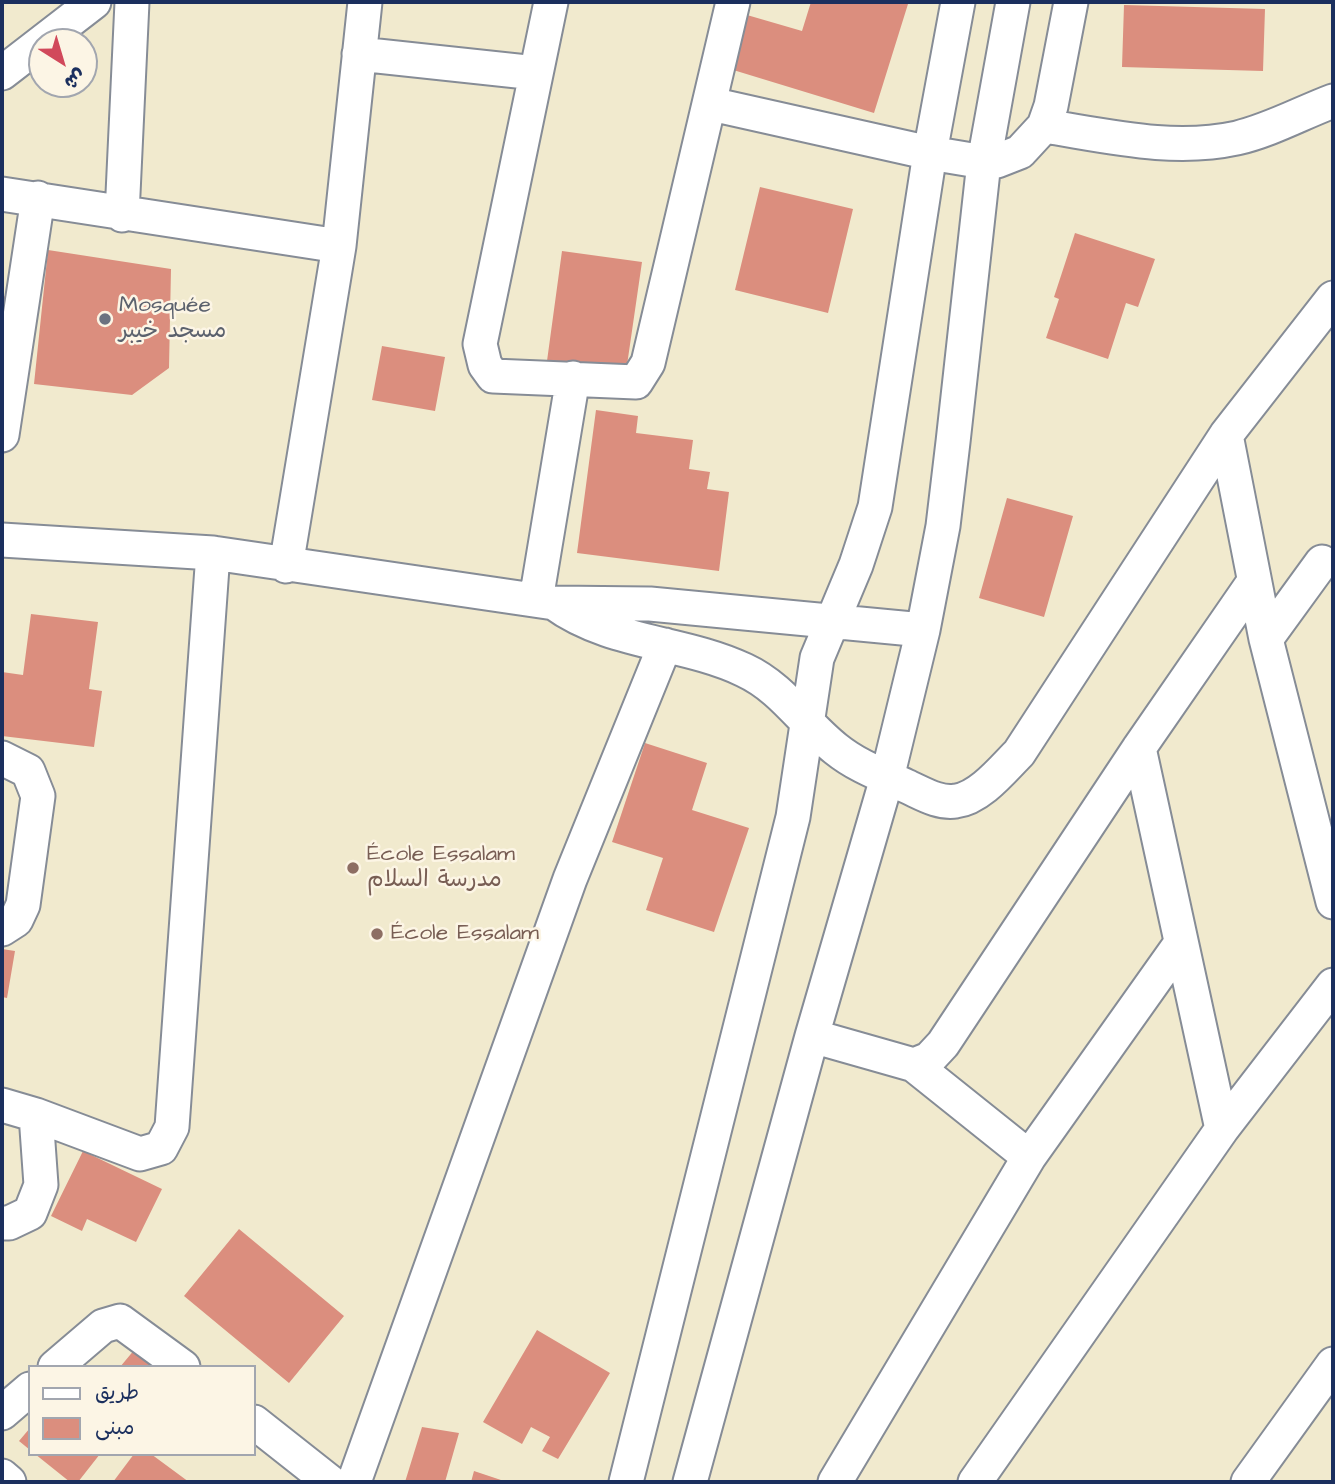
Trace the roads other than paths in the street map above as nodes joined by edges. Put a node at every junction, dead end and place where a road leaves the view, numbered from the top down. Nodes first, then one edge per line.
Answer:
1 (94, 2) edge
2 (132, 2) edge
3 (365, 2) edge
4 (551, 2) edge
5 (733, 2) edge
6 (958, 2) edge
7 (1013, 2) edge
8 (1071, 2) edge
9 (359, 54) junction
10 (2, 73) edge
11 (536, 73) junction
12 (1333, 101) edge
13 (711, 104) junction
14 (1044, 126) junction
15 (930, 153) junction
16 (984, 162) junction
17 (2, 194) edge
18 (38, 198) junction
19 (122, 215) junction
20 (339, 246) junction
21 (1333, 298) edge
22 (573, 378) junction
23 (2, 435) edge
24 (1226, 435) junction
25 (2, 540) edge
26 (213, 553) junction
27 (1330, 560) edge
28 (286, 566) junction
29 (1253, 583) junction
30 (545, 602) junction
31 (832, 621) junction
32 (923, 630) junction
33 (1266, 639) junction
34 (665, 645) junction
35 (808, 721) junction
36 (1139, 748) junction
37 (2, 758) edge
38 (887, 778) junction
39 (1333, 902) edge
40 (2, 929) edge
41 (1181, 943) junction
42 (1333, 985) edge
43 (812, 1036) junction
44 (914, 1065) junction
45 (2, 1105) edge
46 (36, 1115) junction
47 (1222, 1129) junction
48 (1028, 1157) junction
49 (2, 1223) edge
50 (1333, 1364) edge
51 (57, 1365) edge
52 (180, 1365) edge
53 (28, 1391) edge
54 (2, 1413) edge
55 (256, 1424) edge
56 (2, 1476) edge
57 (9, 1482) edge
58 (330, 1482) edge
59 (354, 1482) edge
60 (626, 1482) edge
61 (690, 1482) edge
62 (835, 1482) edge
63 (975, 1482) edge
64 (1248, 1482) edge

1 - 10 street
2 - 19 street
3 - 9 street
4 - 11 street
5 - 13 street
6 - 15 street
7 - 16 street
8 - 14 street
9 - 11 street
9 - 20 street
11 - 22 street
12 - 14 street
13 - 15 street
13 - 22 street
14 - 16 street
15 - 16 street
15 - 31 street
16 - 32 street
17 - 18 street
18 - 19 street
18 - 23 street
19 - 20 street
20 - 28 street
21 - 24 street
22 - 30 street
24 - 29 street
24 - 38 street
25 - 26 street
26 - 28 street
26 - 46 street
27 - 33 street
28 - 30 street
29 - 33 street
29 - 36 street
30 - 31 street
30 - 34 street
31 - 32 street
31 - 35 street
32 - 38 street
33 - 39 street
34 - 35 street
34 - 59 street
35 - 38 street
35 - 60 street
36 - 41 street
36 - 44 street
37 - 40 street
38 - 43 street
41 - 47 street
41 - 48 street
42 - 47 street
43 - 44 street
43 - 61 street
44 - 48 street
45 - 46 street
46 - 49 street
47 - 63 street
48 - 62 street
50 - 64 street
51 - 52 street
53 - 54 street
55 - 58 street
56 - 57 street

